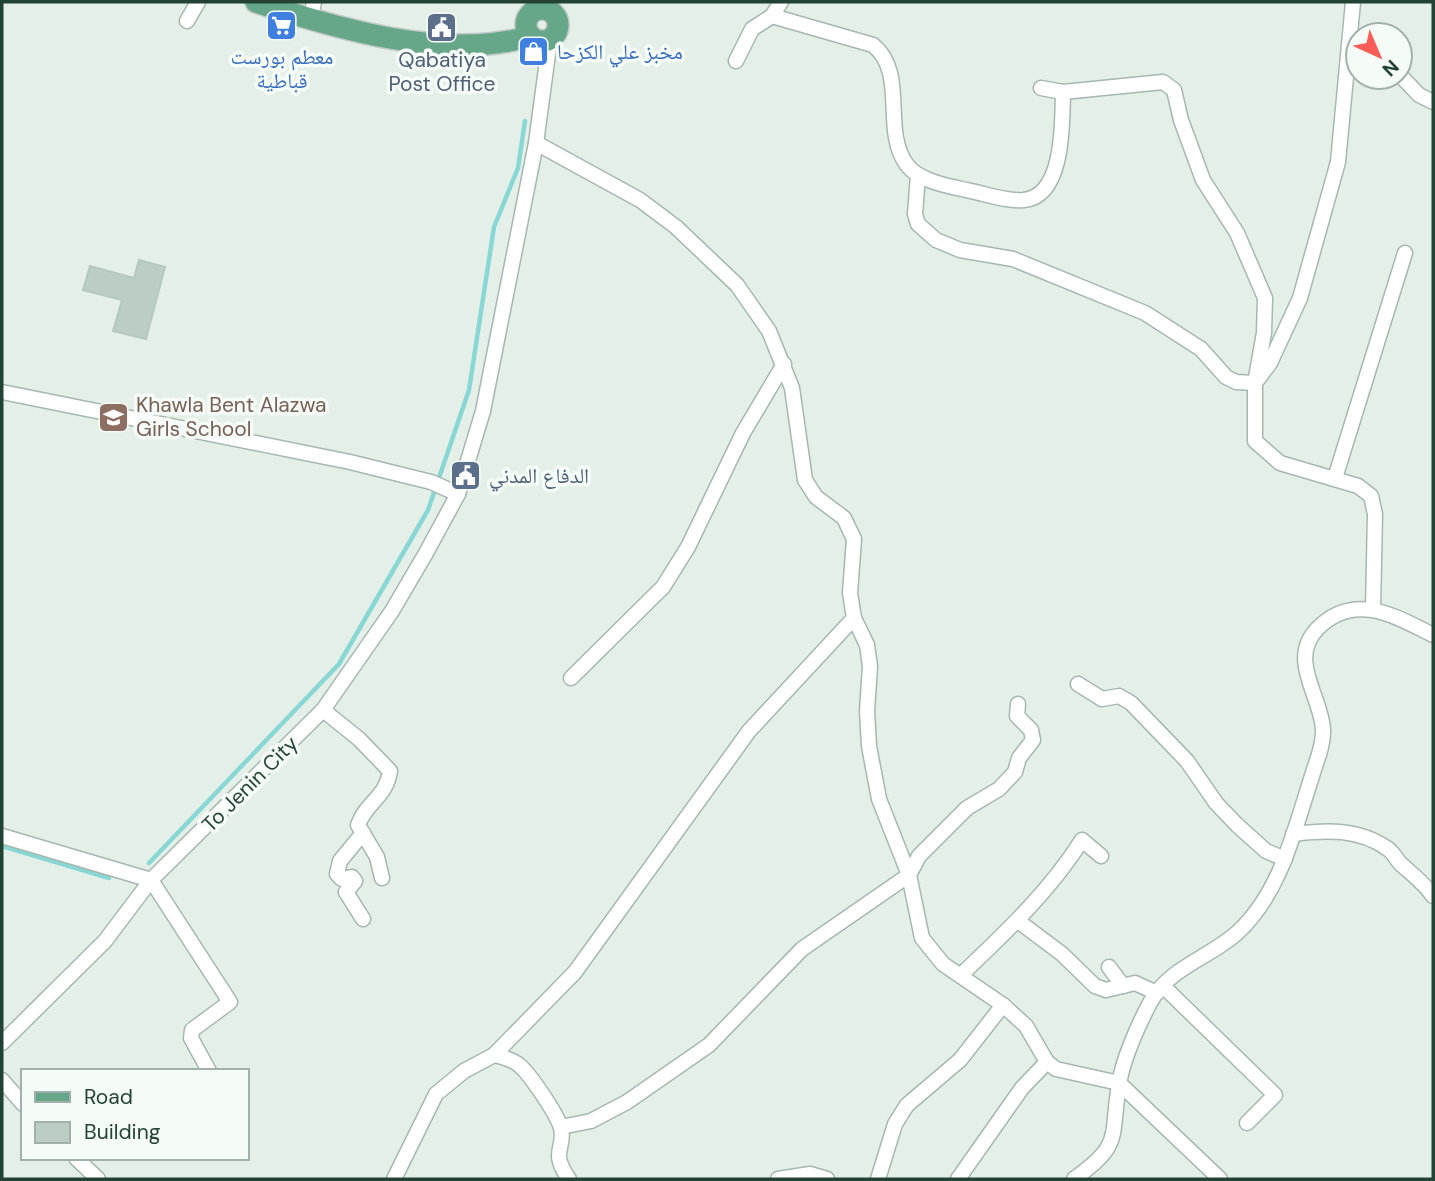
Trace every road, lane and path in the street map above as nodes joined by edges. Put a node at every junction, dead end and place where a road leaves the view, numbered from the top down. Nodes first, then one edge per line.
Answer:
1 (198, 2) edge
2 (256, 2) edge
3 (781, 2) edge
4 (1353, 2) edge
5 (313, 10) edge
6 (772, 16) junction
7 (549, 18) edge
8 (187, 21) dead end
9 (1353, 21) edge
10 (736, 61) dead end
11 (1041, 88) dead end
12 (1414, 90) edge
13 (1347, 91) edge
14 (1063, 92) junction
15 (1433, 102) edge
16 (536, 143) junction
17 (918, 175) junction
18 (1405, 253) dead end
19 (784, 364) junction
20 (1255, 383) junction
21 (2, 392) edge
22 (1335, 478) junction
23 (458, 494) junction
24 (1373, 609) junction
25 (854, 618) junction
26 (1433, 635) edge
27 (571, 678) dead end
28 (1078, 684) dead end
29 (1017, 704) dead end
30 (323, 710) junction
31 (362, 834) junction
32 (1293, 834) junction
33 (2, 836) edge
34 (1101, 856) dead end
35 (1284, 859) junction
36 (909, 875) junction
37 (382, 878) dead end
38 (151, 880) junction
39 (1433, 896) edge
40 (363, 919) dead end
41 (1018, 920) junction
42 (1109, 967) dead end
43 (961, 975) junction
44 (1123, 986) junction
45 (1160, 989) junction
46 (1003, 1005) junction
47 (2, 1043) edge
48 (494, 1055) junction
49 (1047, 1062) junction
50 (208, 1069) edge
51 (2, 1080) edge
52 (1119, 1083) junction
53 (21, 1102) edge
54 (1247, 1123) dead end
55 (561, 1128) junction
56 (78, 1160) edge
57 (98, 1179) edge
58 (394, 1179) edge
59 (569, 1179) edge
60 (778, 1179) edge
61 (827, 1179) edge
62 (878, 1179) edge
63 (958, 1179) edge
64 (1074, 1179) edge
65 (1220, 1179) edge

1 - 8 street
2 - 5 main road
3 - 6 street
4 - 9 street
5 - 7 main road
6 - 10 street
6 - 17 street
7 - 16 street, To Jenin City
11 - 14 street
12 - 15 street
13 - 20 street
14 - 17 street
14 - 20 street
16 - 19 street
16 - 23 street, To Jenin City
17 - 20 street
18 - 22 street
19 - 25 street
19 - 27 street
20 - 22 street
21 - 23 street
22 - 24 street
23 - 30 street, To Jenin City
24 - 26 street
24 - 32 street
25 - 36 street
25 - 48 street
28 - 35 street
29 - 36 street
30 - 31 street
30 - 38 street, To Jenin City
31 - 37 street
31 - 40 street
32 - 35 street
32 - 39 street
33 - 38 street
34 - 41 street
35 - 45 street
36 - 43 street
36 - 55 street
38 - 47 street, To Jenin City
38 - 50 street
41 - 43 street
41 - 44 street
42 - 44 street
43 - 46 street
44 - 45 street
45 - 52 street
45 - 54 street
46 - 49 street
46 - 62 street
48 - 55 street
48 - 58 street
49 - 52 street
49 - 63 street
51 - 53 street
52 - 64 street
52 - 65 street
55 - 59 street
56 - 57 street
60 - 61 street

